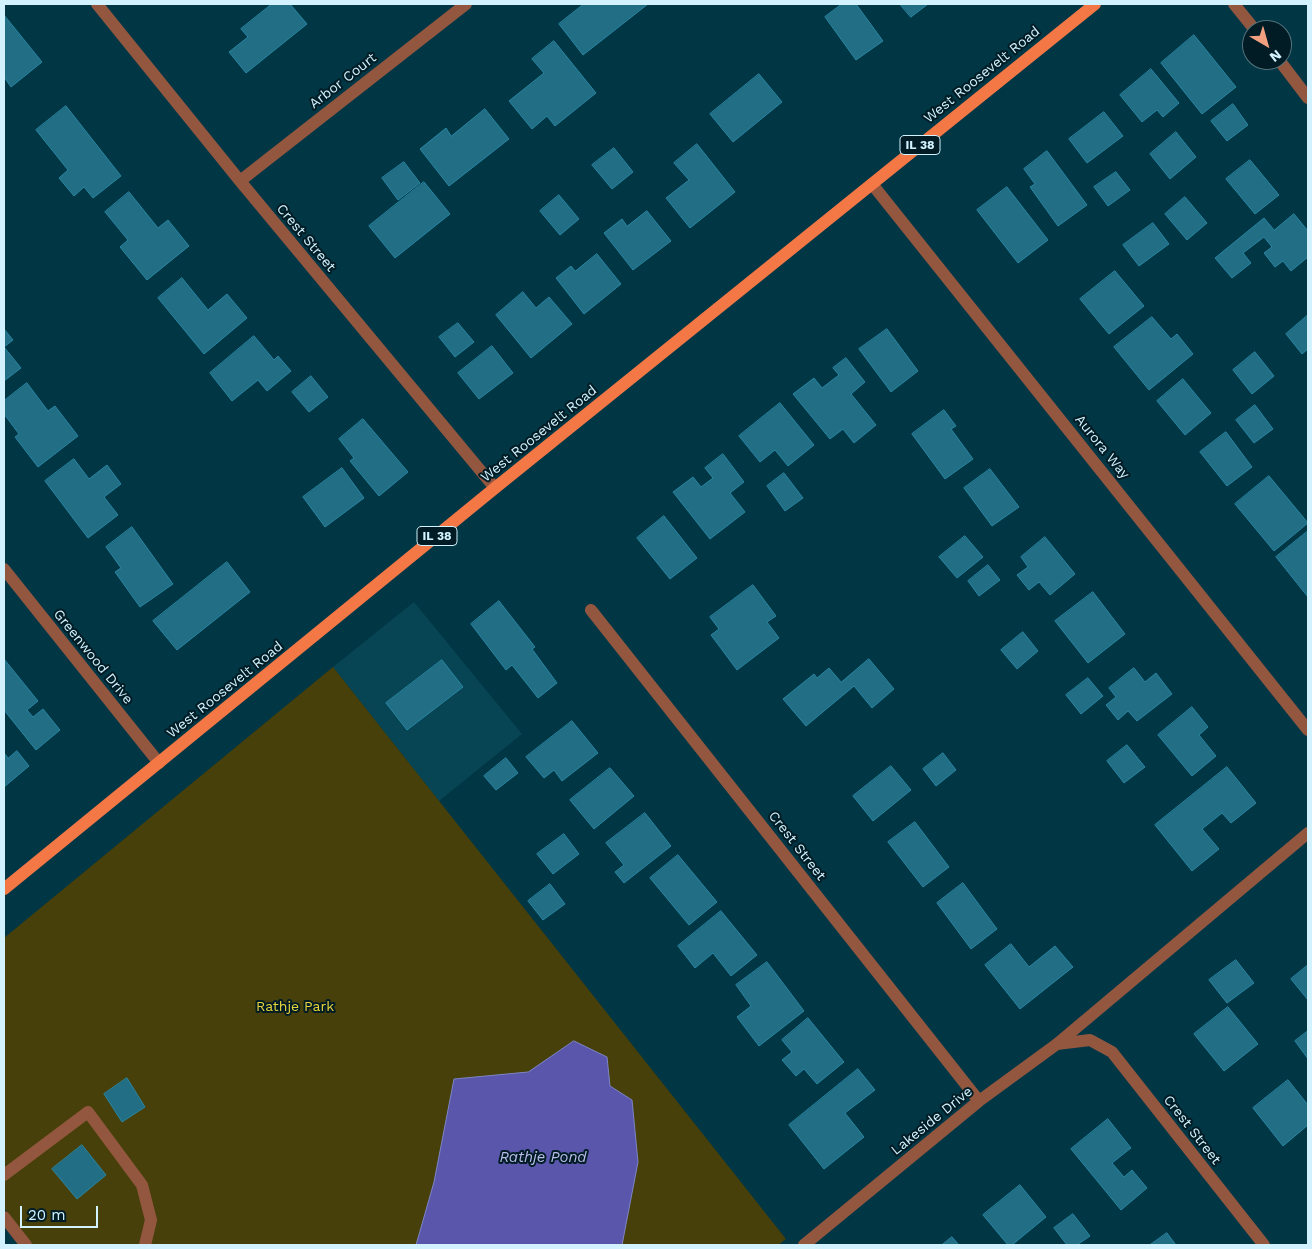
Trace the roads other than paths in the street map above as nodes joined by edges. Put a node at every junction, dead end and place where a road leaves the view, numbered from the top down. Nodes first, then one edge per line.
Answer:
1 (97, 4) edge
2 (466, 4) edge
3 (1095, 4) edge
4 (1234, 4) edge
5 (1247, 20) edge
6 (1287, 70) edge
7 (1308, 98) edge
8 (240, 181) junction
9 (872, 184) junction
10 (495, 488) junction
11 (4, 569) edge
12 (592, 610) dead end
13 (1308, 730) edge
14 (159, 763) junction
15 (1308, 833) edge
16 (4, 890) edge
17 (1090, 1040) joint
18 (1057, 1044) junction
19 (979, 1101) junction
20 (4, 1175) edge
21 (4, 1217) edge
22 (26, 1245) edge
23 (145, 1245) edge
24 (804, 1245) edge
25 (1264, 1245) edge

1 - 8 street, Crest Street
2 - 8 street, Arbor Court
3 - 9 main road, West Roosevelt Road / IL 38
4 - 5 street
6 - 7 street
8 - 10 street, Crest Street
9 - 10 main road, West Roosevelt Road / IL 38
9 - 13 street, Aurora Way
10 - 14 main road, West Roosevelt Road / IL 38
11 - 14 street, Greenwood Drive
12 - 19 street, Crest Street
14 - 16 main road, West Roosevelt Road / IL 38
15 - 18 street
17 - 18 street, Lakeside Drive
17 - 25 street, Crest Street
18 - 19 street, Lakeside Drive
19 - 24 street, Lakeside Drive
20 - 23 street
21 - 22 street

